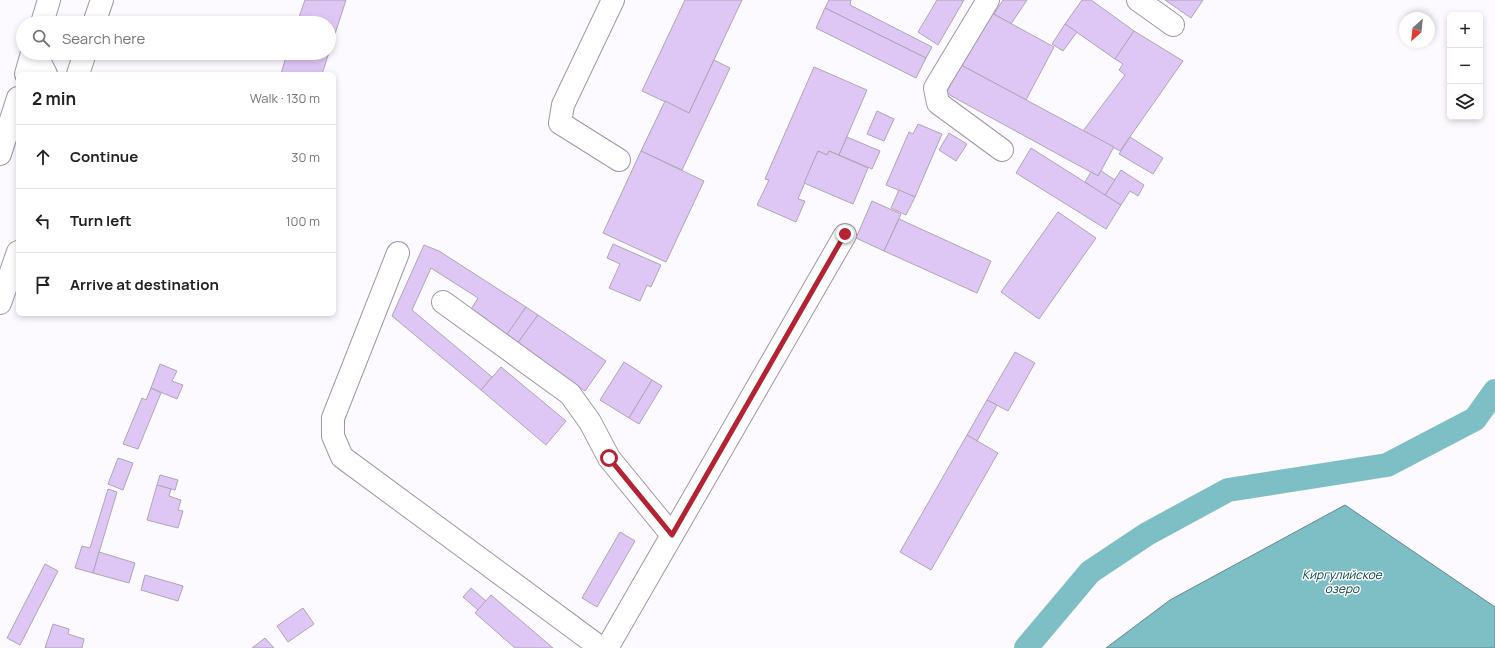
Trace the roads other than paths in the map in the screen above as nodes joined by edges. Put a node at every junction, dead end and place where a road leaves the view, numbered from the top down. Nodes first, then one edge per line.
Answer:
1 (49, 0) edge
2 (102, 0) edge
3 (613, 0) edge
4 (988, 0) edge
5 (1138, 0) edge
6 (44, 16) edge
7 (96, 16) edge
8 (1173, 25) dead end
9 (31, 60) edge
10 (38, 60) edge
11 (83, 60) edge
12 (27, 72) edge
13 (45, 72) edge
14 (79, 72) edge
15 (16, 104) edge
16 (1002, 150) dead end
17 (0, 154) edge
18 (619, 160) dead end
19 (845, 234) dead end
20 (398, 253) dead end
21 (16, 258) edge
22 (443, 302) dead end
23 (0, 303) edge
24 (672, 535) junction
25 (601, 648) edge
26 (607, 648) edge

1 - 6 street
2 - 7 street
3 - 18 street
4 - 16 street
5 - 8 street
9 - 12 street
10 - 13 street
11 - 14 street
15 - 17 street
19 - 24 street
20 - 25 street
21 - 23 street
22 - 24 street
24 - 26 street

